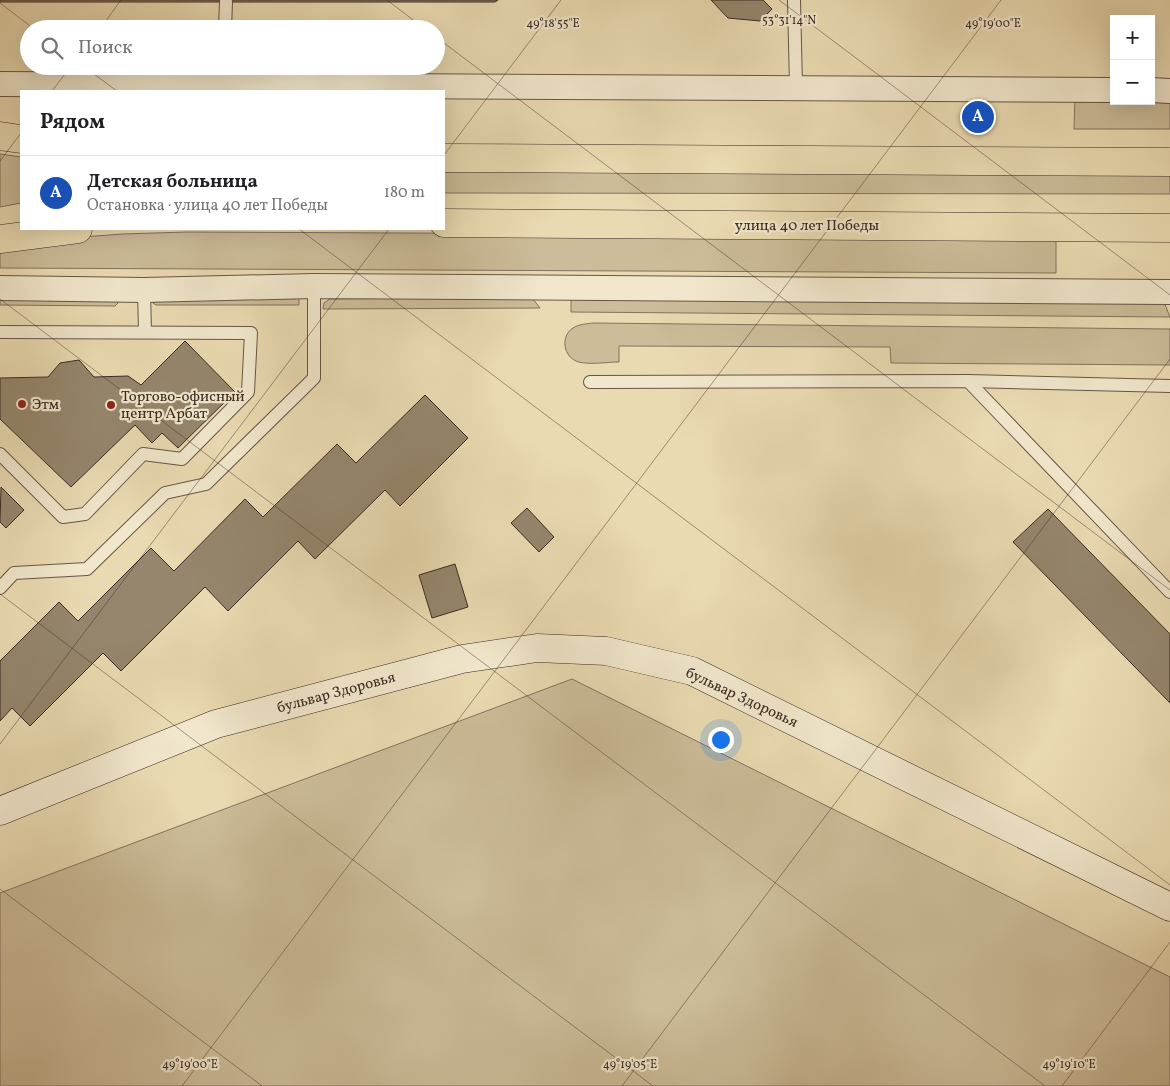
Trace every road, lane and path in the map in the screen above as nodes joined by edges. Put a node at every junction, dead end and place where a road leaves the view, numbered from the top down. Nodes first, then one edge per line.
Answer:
1 (794, 0) edge
2 (226, 2) dead end
3 (225, 20) edge
4 (222, 75) edge
5 (0, 84) edge
6 (796, 87) junction
7 (1110, 90) edge
8 (1155, 90) edge
9 (1170, 90) edge
10 (0, 136) edge
11 (20, 139) edge
12 (445, 158) edge
13 (1170, 162) edge
14 (445, 223) edge
15 (1170, 228) edge
16 (70, 230) edge
17 (0, 239) edge
18 (314, 286) junction
19 (0, 288) edge
20 (144, 290) junction
21 (1170, 292) edge
22 (0, 332) edge
23 (145, 332) junction
24 (968, 381) junction
25 (590, 382) dead end
26 (1170, 386) edge
27 (0, 454) edge
28 (0, 588) edge
29 (1170, 592) edge
30 (0, 811) edge
31 (1170, 907) edge

1 - 6 lane
2 - 3 lane
4 - 5 street
4 - 6 street
6 - 7 street
8 - 9 street
10 - 11 main road
12 - 13 main road
14 - 15 main road, улица 40 лет Победы
16 - 17 main road
18 - 20 street
18 - 21 street
18 - 28 lane
19 - 20 street
20 - 23 lane
22 - 23 lane
23 - 27 lane
24 - 25 lane
24 - 26 lane
24 - 29 lane
30 - 31 street, бульвар Здоровья

